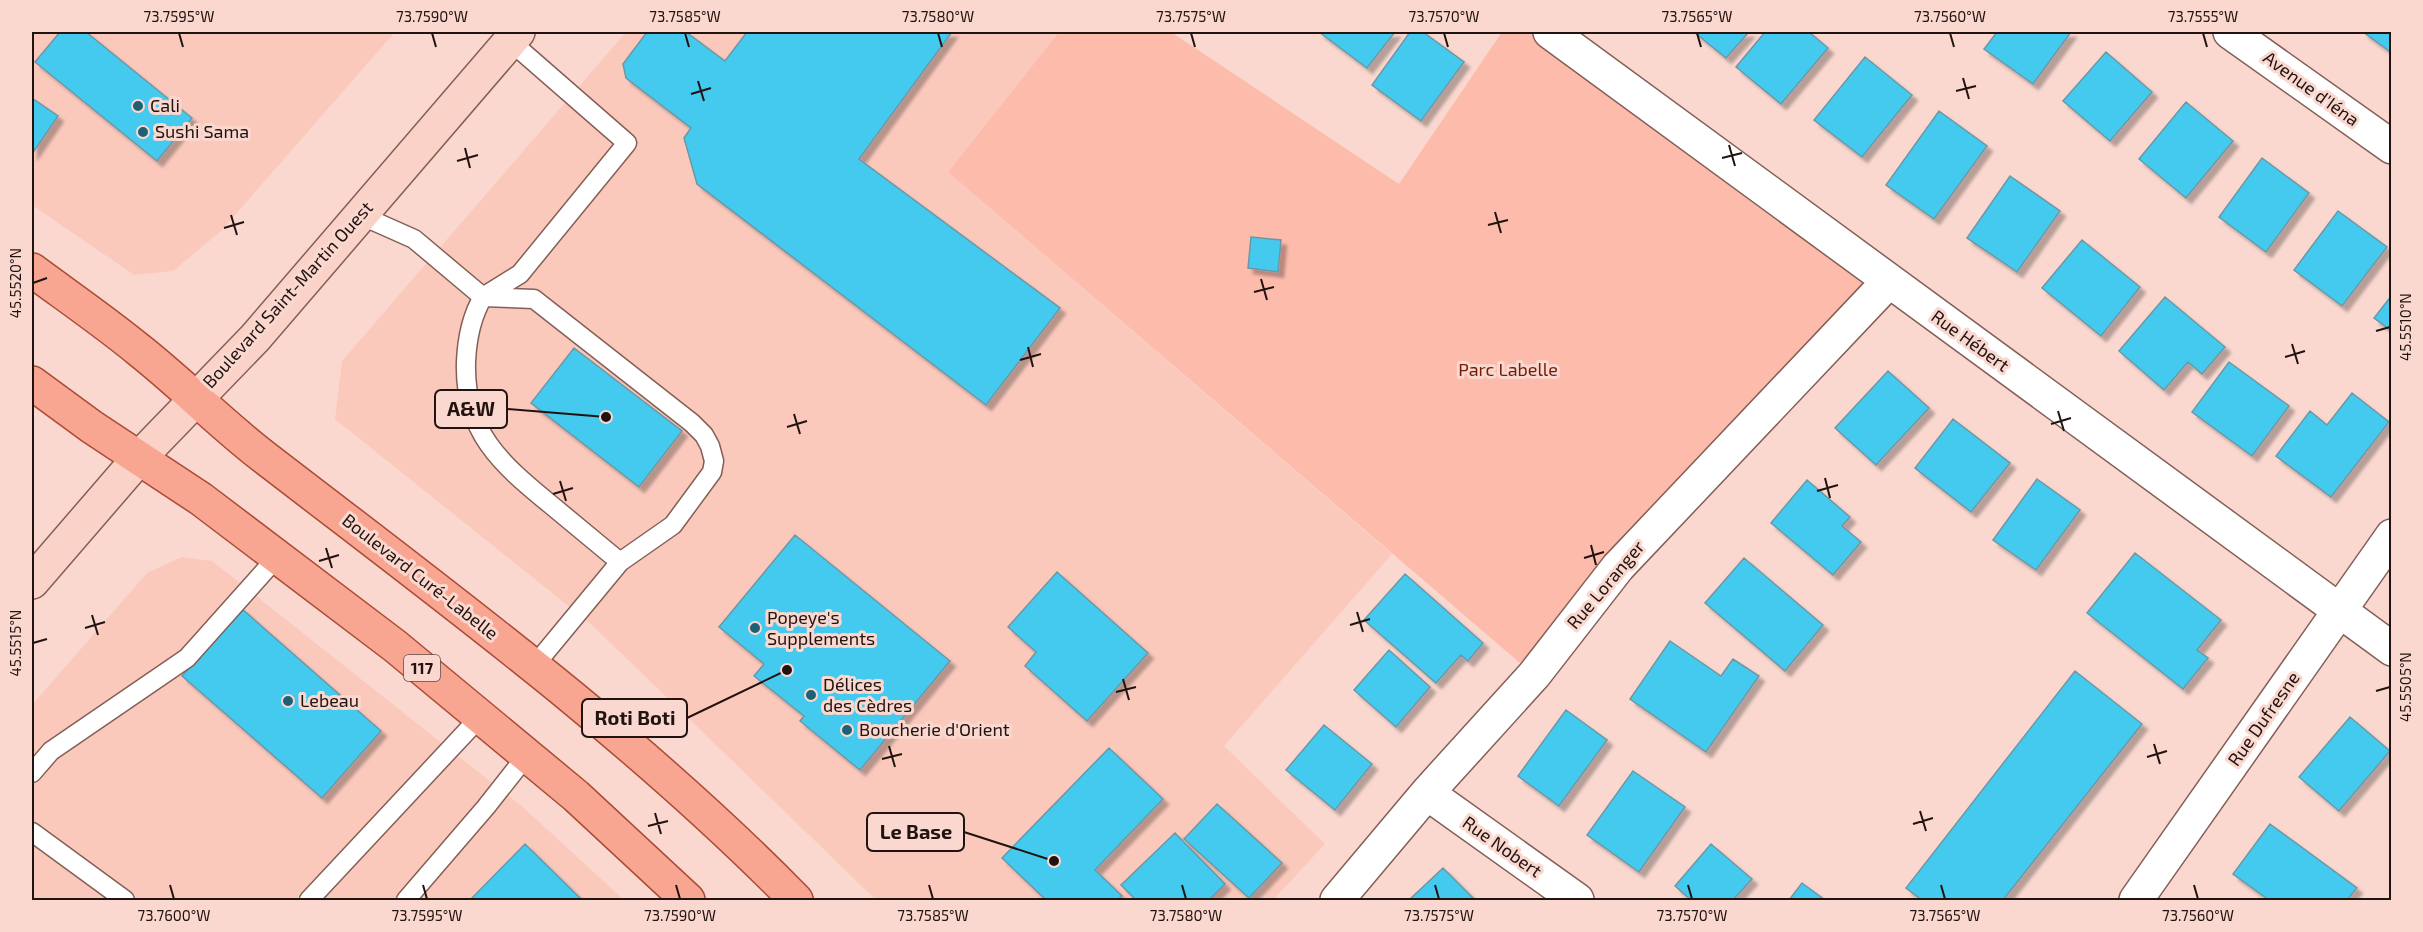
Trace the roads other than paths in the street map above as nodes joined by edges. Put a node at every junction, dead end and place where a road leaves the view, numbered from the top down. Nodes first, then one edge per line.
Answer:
1 (1550, 32) edge
2 (2230, 32) edge
3 (514, 36) edge
4 (2391, 147) edge
5 (360, 215) junction
6 (32, 270) edge
7 (1889, 281) junction
8 (483, 297) junction
9 (32, 383) edge
10 (196, 398) junction
11 (139, 458) junction
12 (2391, 536) edge
13 (278, 556) junction
14 (620, 562) junction
15 (32, 582) edge
16 (2339, 611) junction
17 (2391, 649) edge
18 (534, 666) junction
19 (481, 716) junction
20 (527, 754) junction
21 (32, 773) edge
22 (1427, 793) junction
23 (32, 832) edge
24 (125, 900) edge
25 (309, 900) edge
26 (406, 900) edge
27 (688, 900) edge
28 (796, 900) edge
29 (1337, 900) edge
30 (1577, 900) edge
31 (2136, 900) edge

1 - 7 street, Rue Hébert
2 - 4 street, Avenue d'Iéna
3 - 5 main road, Boulevard Saint-Martin Ouest
3 - 8 lane
5 - 8 lane
5 - 10 main road, Boulevard Saint-Martin Ouest
6 - 10 main road, Boulevard Curé-Labelle
7 - 16 street, Rue Hébert
7 - 22 street, Rue Loranger
8 - 14 lane
8 - 14 lane
9 - 11 main road, 117
10 - 11 main road, Boulevard Saint-Martin Ouest
10 - 18 main road, Boulevard Curé-Labelle
11 - 13 main road, 117
11 - 15 main road, Boulevard Saint-Martin Ouest
12 - 16 street, Rue Dufresne
13 - 19 main road, 117
13 - 21 lane
14 - 18 lane
16 - 17 street, Rue Hébert
16 - 31 street, Rue Dufresne
18 - 28 main road, Boulevard Curé-Labelle
19 - 20 main road, 117
19 - 25 lane
20 - 26 lane
20 - 27 main road, 117
22 - 29 street, Rue Loranger
22 - 30 street, Rue Nobert
23 - 24 lane

